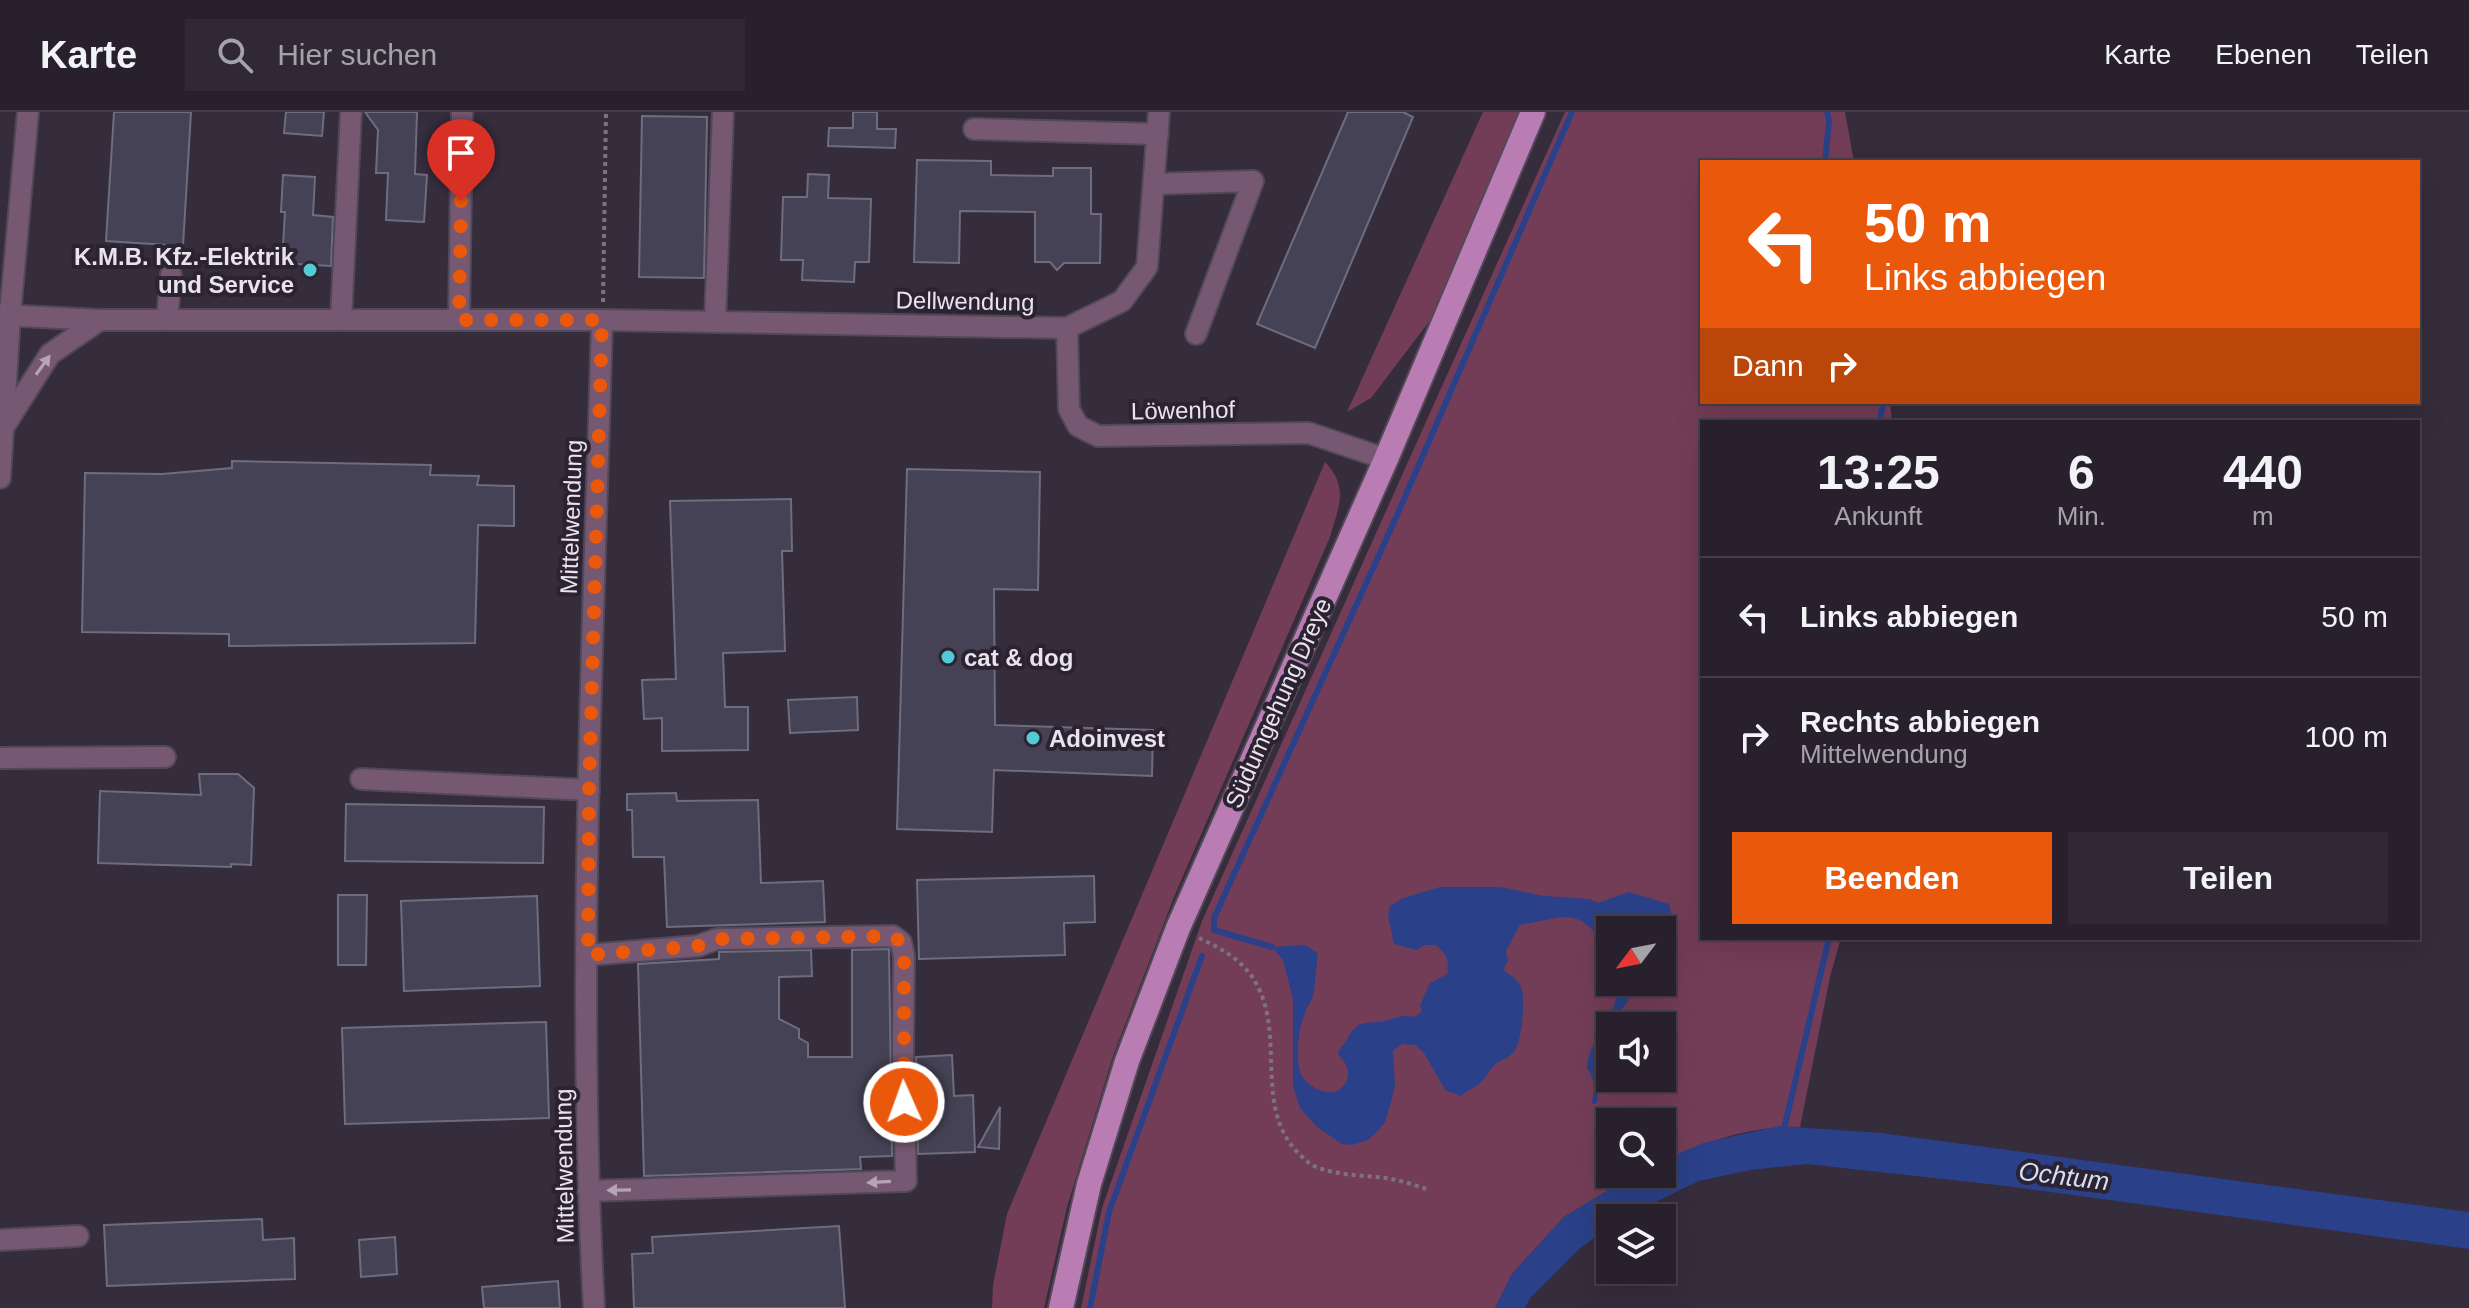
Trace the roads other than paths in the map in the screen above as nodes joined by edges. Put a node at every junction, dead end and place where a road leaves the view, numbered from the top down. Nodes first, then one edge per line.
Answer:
1 (28, 112) edge
2 (351, 112) edge
3 (462, 112) edge
4 (723, 112) edge
5 (1159, 112) edge
6 (1533, 112) edge
7 (974, 129) dead end
8 (1158, 134) junction
9 (1154, 184) junction
10 (17, 228) junction
11 (0, 251) edge
12 (171, 275) dead end
13 (5, 315) edge
14 (100, 320) junction
15 (167, 320) junction
16 (341, 320) junction
17 (459, 320) junction
18 (602, 320) junction
19 (715, 322) junction
20 (1067, 328) junction
21 (1196, 334) dead end
22 (4, 427) junction
23 (1386, 459) junction
24 (0, 478) edge
25 (165, 757) dead end
26 (0, 758) edge
27 (361, 779) dead end
28 (589, 790) junction
29 (588, 955) junction
30 (588, 1191) junction
31 (78, 1236) dead end
32 (0, 1240) edge
33 (594, 1308) edge
34 (1061, 1308) edge

1 - 10 street
2 - 16 street
3 - 17 street
4 - 19 street
5 - 8 street, Dellwendung
6 - 23 main road, Südumgehung Dreye
7 - 8 street
8 - 9 street, Dellwendung
9 - 20 street, Dellwendung
9 - 21 street
10 - 11 street
10 - 13 street
12 - 15 street
13 - 14 street
13 - 22 street
14 - 15 street
22 -> 14 street
15 - 16 street
16 - 17 street
17 - 18 street
18 - 19 street, Dellwendung
18 - 28 street, Mittelwendung
19 - 20 street, Dellwendung
20 - 23 street, Löwenhof
22 - 24 street
23 - 34 main road, Südumgehung Dreye
25 - 26 street
27 - 28 street
28 - 29 street, Mittelwendung
29 - 30 street, Mittelwendung
29 -> 30 street
30 - 33 street, Mittelwendung
31 - 32 street

